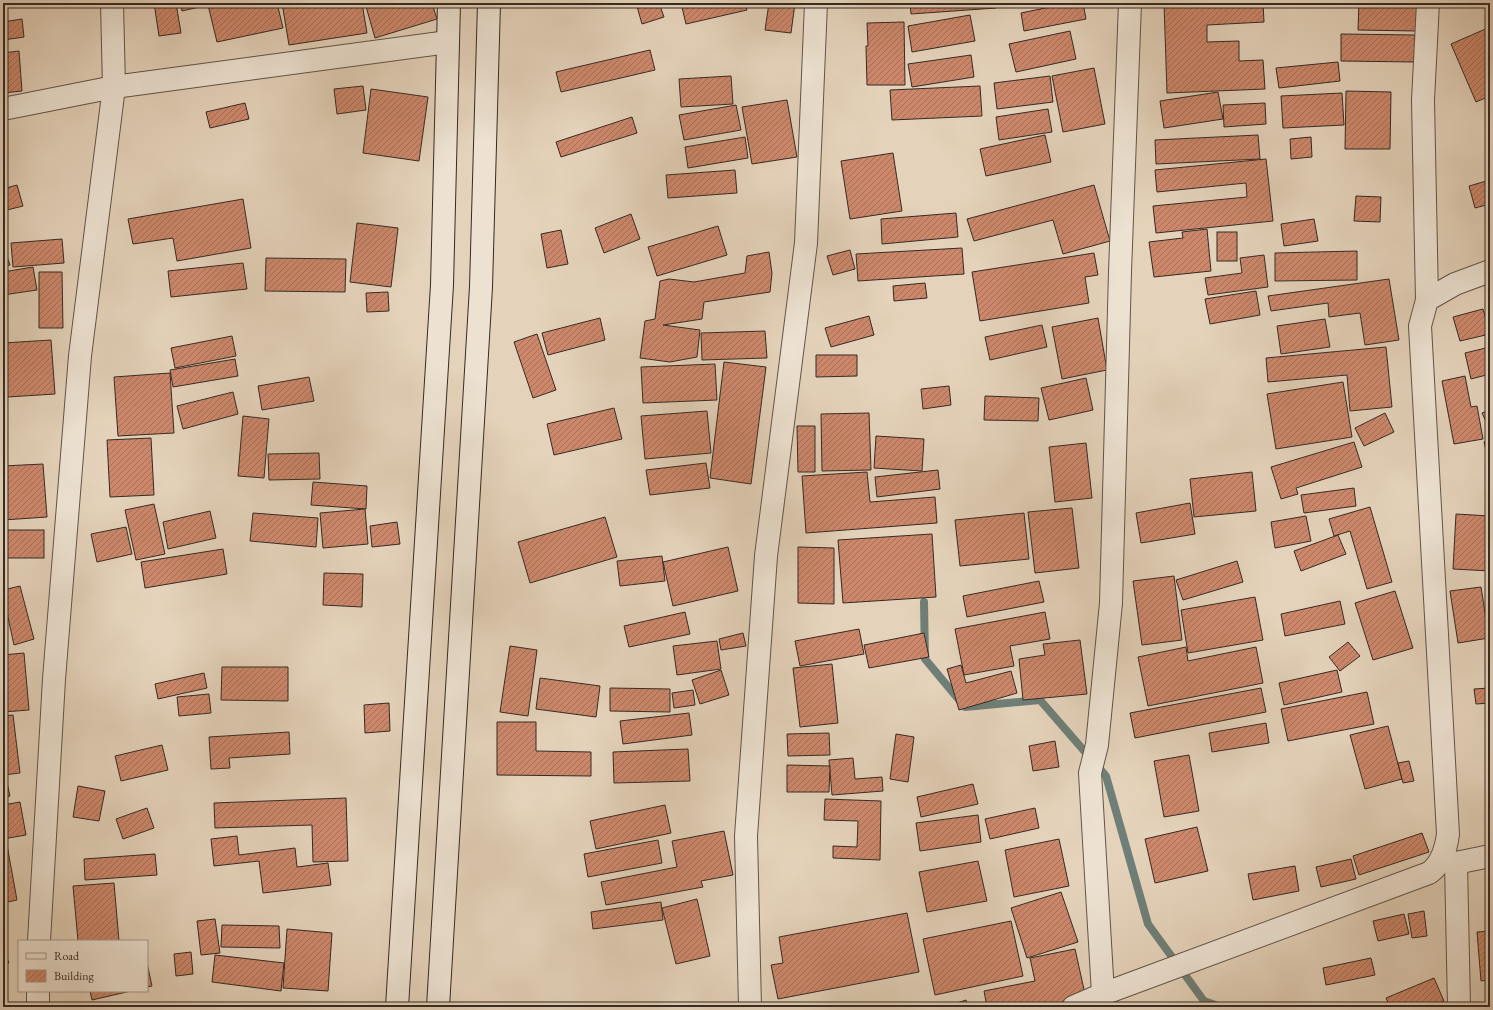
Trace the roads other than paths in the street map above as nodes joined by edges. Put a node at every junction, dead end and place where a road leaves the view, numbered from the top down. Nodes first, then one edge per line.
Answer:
1 (112, 3) edge
2 (449, 3) edge
3 (489, 3) edge
4 (816, 3) edge
5 (1130, 3) edge
6 (1428, 3) edge
7 (448, 42) junction
8 (114, 87) junction
9 (3, 109) edge
10 (1490, 271) edge
11 (1428, 300) junction
12 (1490, 856) edge
13 (1449, 861) junction
14 (39, 940) edge
15 (38, 992) edge
16 (1103, 994) junction
17 (38, 1007) edge
18 (397, 1007) edge
19 (438, 1007) edge
20 (750, 1007) edge
21 (1073, 1007) edge
22 (1459, 1007) edge

1 - 8 street
2 - 7 street
3 - 19 street
4 - 20 street
5 - 16 street
6 - 11 street
7 - 8 street
7 - 18 street
8 - 9 street
8 - 14 street
10 - 11 street
11 - 13 street
12 - 13 street
13 - 16 street
13 - 22 street
15 - 17 street
16 - 21 street

